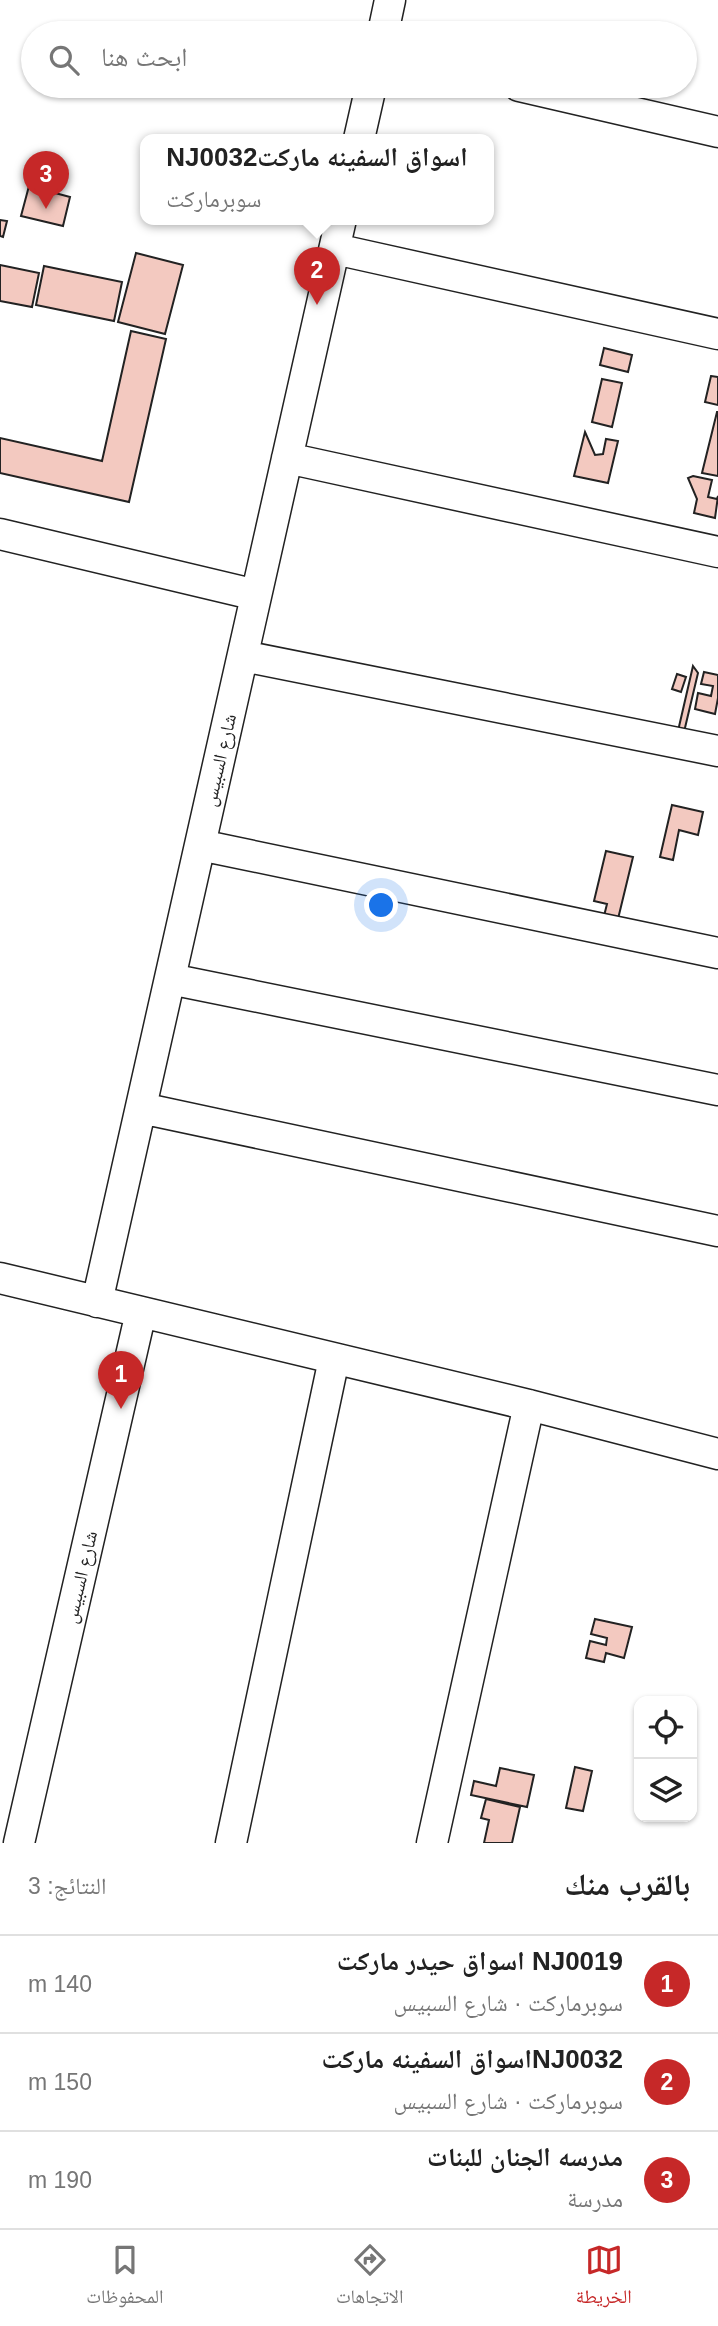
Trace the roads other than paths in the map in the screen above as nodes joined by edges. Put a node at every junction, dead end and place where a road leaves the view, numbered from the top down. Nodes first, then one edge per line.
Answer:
1 (390, 0) edge
2 (386, 21) edge
3 (368, 98) edge
4 (571, 98) edge
5 (718, 132) edge
6 (360, 134) edge
7 (340, 225) edge
8 (335, 249) junction
9 (718, 334) edge
10 (287, 458) junction
11 (0, 534) edge
12 (718, 552) edge
13 (257, 595) junction
14 (243, 656) junction
15 (718, 751) edge
16 (200, 845) junction
17 (718, 953) edge
18 (170, 979) junction
19 (718, 1090) edge
20 (141, 1108) junction
21 (718, 1231) edge
22 (0, 1278) edge
23 (97, 1302) junction
24 (141, 1312) junction
25 (334, 1359) junction
26 (529, 1405) junction
27 (718, 1454) edge
28 (19, 1843) edge
29 (231, 1843) edge
30 (432, 1843) edge

1 - 2 street
3 - 6 street
4 - 5 street
7 - 8 street, شارع السبيس
8 - 9 street
8 - 10 street, شارع السبيس
10 - 12 street
10 - 13 street, شارع السبيس
11 - 13 street
13 - 14 street, شارع السبيس
14 - 15 street
14 - 16 street, شارع السبيس
16 - 17 street
16 - 18 street, شارع السبيس
18 - 19 street
18 - 20 street, شارع السبيس
20 - 21 street
20 - 23 street, شارع السبيس
22 - 23 street
23 - 24 street
24 - 25 street
24 - 28 street, شارع السبيس
25 - 26 street
25 - 29 street
26 - 27 street
26 - 30 street

